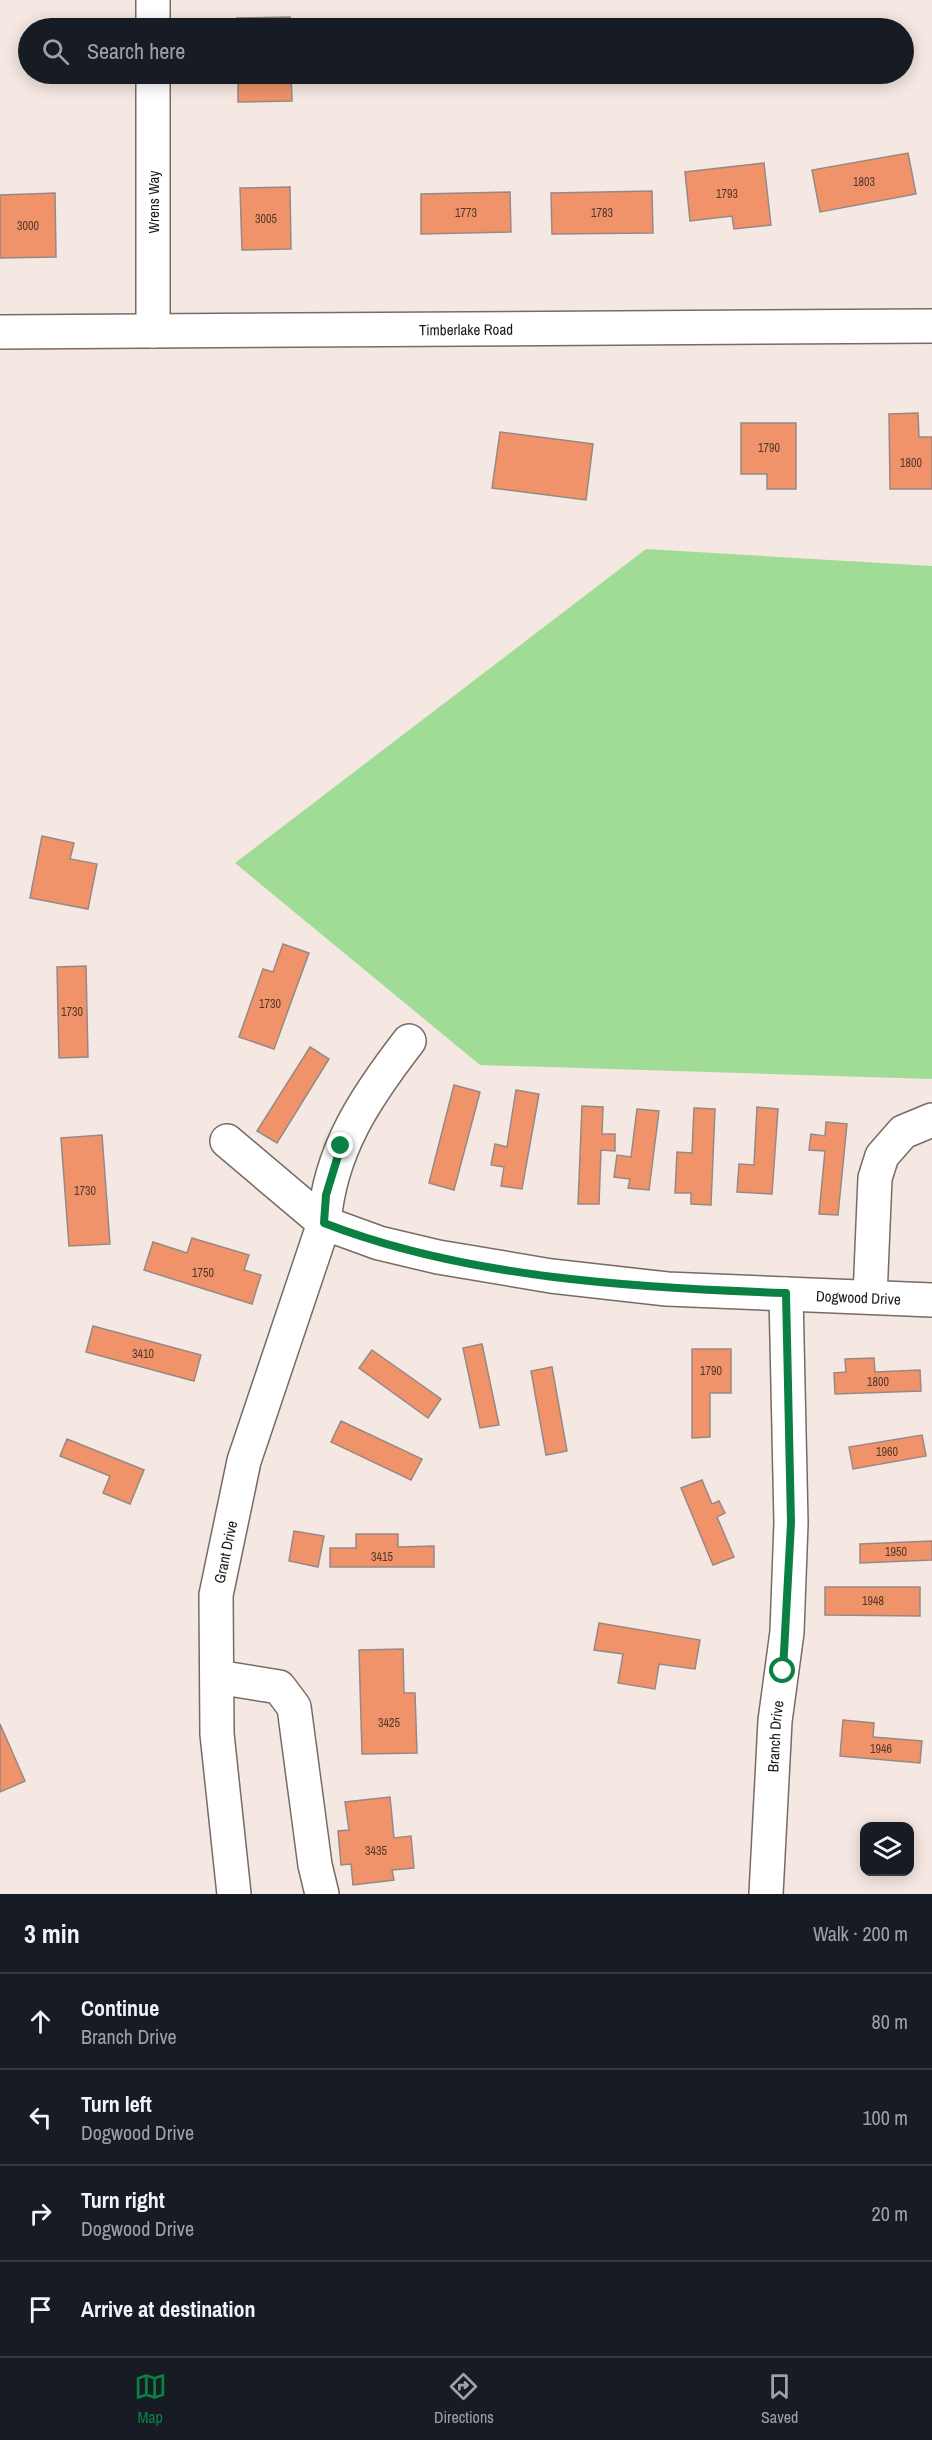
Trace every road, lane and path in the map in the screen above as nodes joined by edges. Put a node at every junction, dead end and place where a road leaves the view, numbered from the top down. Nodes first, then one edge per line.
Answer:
1 (153, 0) edge
2 (153, 18) edge
3 (153, 84) edge
4 (932, 326) edge
5 (153, 331) junction
6 (0, 332) edge
7 (409, 1041) dead end
8 (932, 1120) edge
9 (227, 1141) dead end
10 (324, 1223) junction
11 (786, 1293) junction
12 (870, 1297) junction
13 (932, 1300) edge
14 (217, 1677) junction
15 (234, 1894) edge
16 (322, 1894) edge
17 (766, 1894) edge

1 - 2 street
3 - 5 street, Wrens Way
4 - 5 street, Timberlake Road
5 - 6 street, Timberlake Road
7 - 10 street
8 - 12 street
9 - 10 street, Dogwood Drive
10 - 11 street, Dogwood Drive
10 - 14 street, Grant Drive
11 - 12 street, Dogwood Drive
11 - 17 street, Branch Drive
12 - 13 street, Dogwood Drive
14 - 15 street, Grant Drive
14 - 16 street

